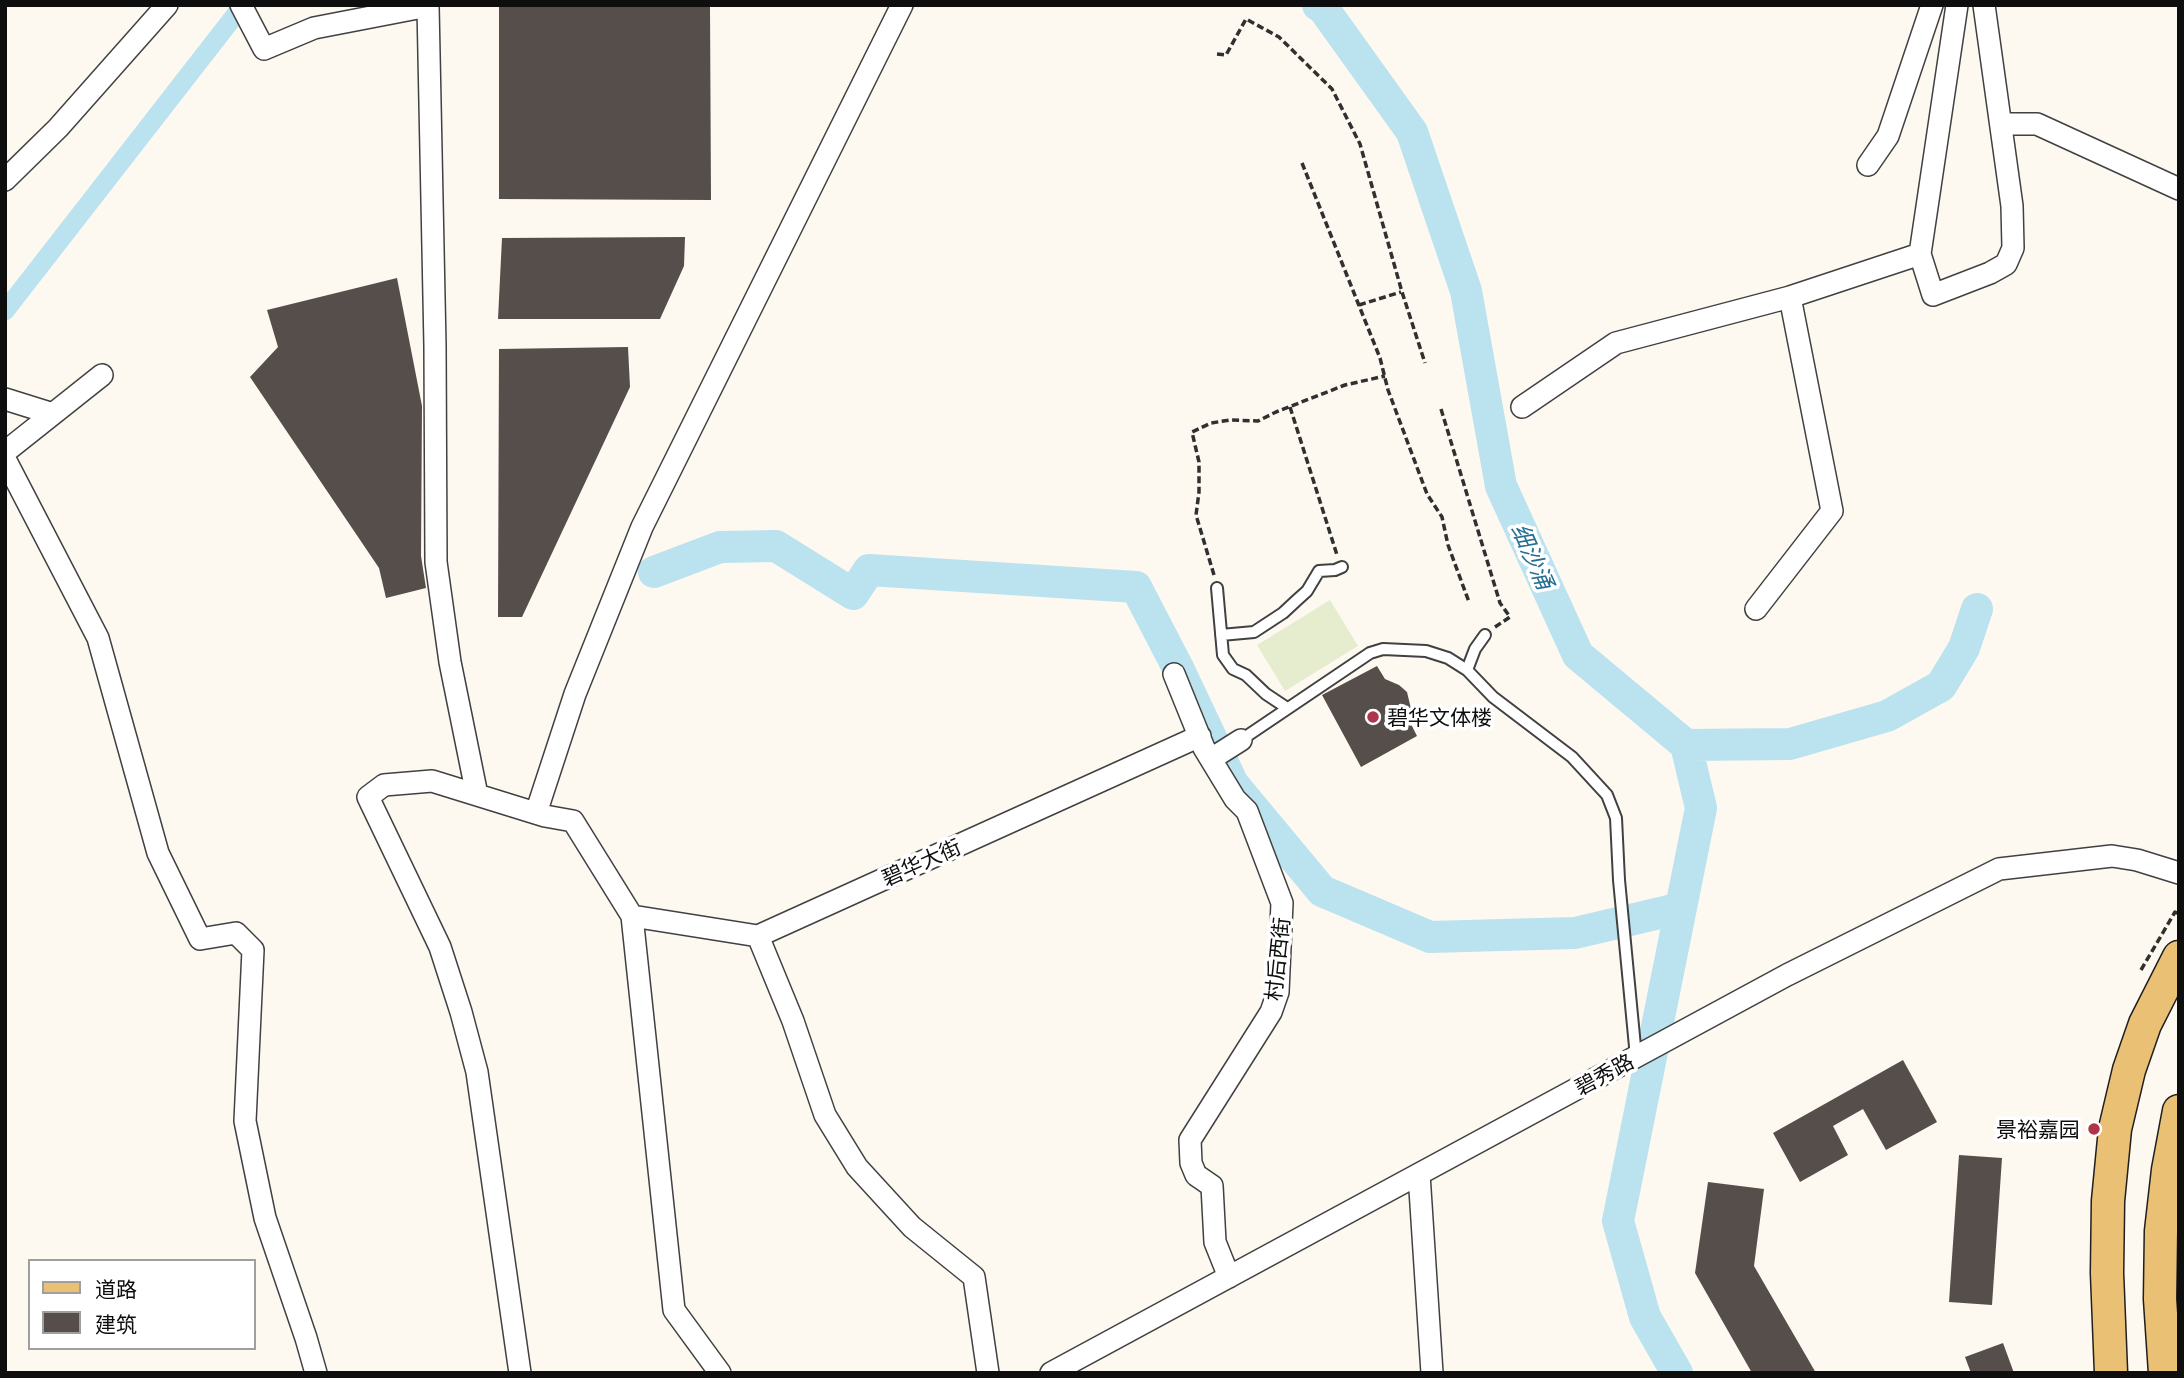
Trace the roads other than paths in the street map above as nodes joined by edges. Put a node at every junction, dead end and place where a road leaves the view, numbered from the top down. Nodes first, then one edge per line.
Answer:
1 (167, 5) edge
2 (241, 5) edge
3 (902, 5) edge
4 (1931, 5) edge
5 (1957, 5) edge
6 (1984, 5) edge
7 (2001, 124) junction
8 (1868, 165) dead end
9 (5, 180) edge
10 (2179, 189) edge
11 (1920, 254) junction
12 (1790, 297) junction
13 (102, 375) dead end
14 (5, 399) edge
15 (1522, 407) dead end
16 (53, 414) junction
17 (5, 452) edge
18 (5, 459) edge
19 (1342, 567) road end
20 (1217, 588) road end
21 (1756, 609) dead end
22 (1221, 635) junction
23 (1485, 635) dead end
24 (1467, 670) junction
25 (1174, 674) dead end
26 (1287, 708) junction
27 (1200, 736) junction
28 (1241, 740) joint
29 (1212, 759) junction
30 (477, 795) junction
31 (536, 813) junction
32 (2179, 873) edge
33 (632, 916) junction
34 (758, 936) junction
35 (2179, 957) edge
36 (1636, 1057) junction
37 (2179, 1111) edge
38 (1419, 1174) junction
39 (1229, 1277) junction
40 (316, 1373) edge
41 (520, 1373) edge
42 (720, 1373) edge
43 (988, 1373) edge
44 (1051, 1373) edge
45 (1432, 1373) edge
46 (2111, 1373) edge
47 (2165, 1373) edge

1 - 9 street
2 - 30 street
3 - 31 street
4 - 8 street
5 - 11 street
6 - 7 street
7 - 10 street
7 - 11 street
11 - 12 street
12 - 15 street
12 - 21 street
13 - 16 street
14 - 16 street
16 - 17 street
18 - 40 street
19 - 22 lane
20 - 22 lane
22 - 26 lane
23 - 24 lane
24 - 26 lane
24 - 36 lane
25 - 27 street, 村后西街
26 - 28 lane
27 - 29 street, 村后西街
27 - 34 street, 碧华大街
28 - 29 street
29 - 39 street, 村后西街
30 - 31 street
30 - 41 street
31 - 33 street
32 - 36 street, 碧秀路
33 - 34 street
33 - 42 street
34 - 43 street
35 - 46 main road
36 - 38 street, 碧秀路
37 - 47 main road
38 - 39 street, 碧秀路
38 - 45 street
39 - 44 street, 碧秀路

